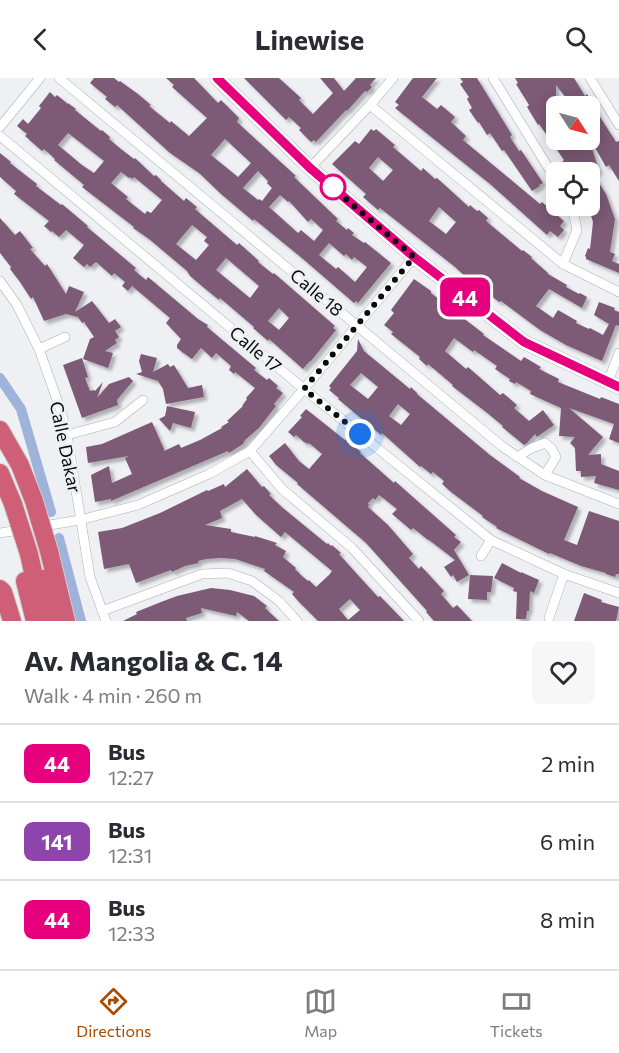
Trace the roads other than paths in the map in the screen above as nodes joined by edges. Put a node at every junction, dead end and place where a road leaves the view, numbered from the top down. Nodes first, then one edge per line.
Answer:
1 (40, 78) edge
2 (59, 78) edge
3 (217, 78) edge
4 (393, 78) edge
5 (493, 78) edge
6 (590, 78) edge
7 (370, 105) junction
8 (619, 125) edge
9 (0, 127) edge
10 (0, 136) edge
11 (546, 164) edge
12 (310, 168) junction
13 (574, 216) edge
14 (414, 257) junction
15 (563, 264) junction
16 (0, 281) edge
17 (619, 292) edge
18 (357, 325) junction
19 (65, 337) dead end
20 (39, 349) junction
21 (619, 353) edge
22 (613, 384) edge
23 (304, 389) junction
24 (143, 400) dead end
25 (0, 430) edge
26 (67, 435) junction
27 (0, 438) edge
28 (250, 450) junction
29 (518, 457) junction
30 (0, 473) edge
31 (545, 475) junction
32 (15, 501) edge
33 (619, 504) edge
34 (80, 520) junction
35 (0, 533) edge
36 (491, 540) junction
37 (33, 553) junction
38 (481, 556) dead end
39 (564, 574) junction
40 (1, 586) edge
41 (619, 593) edge
42 (102, 611) junction
43 (549, 618) dead end
44 (12, 621) edge
45 (35, 621) edge
46 (44, 621) edge
47 (53, 621) edge
48 (66, 621) edge
49 (106, 621) edge
50 (297, 621) edge
51 (419, 621) edge

1 - 9 street
2 - 18 street, Calle 18
3 - 12 street
4 - 7 street
5 - 11 street
6 - 8 street
7 - 12 street
7 - 15 street
10 - 23 street, Calle 17
12 - 14 street
13 - 15 street
14 - 18 street
14 - 22 street
15 - 17 street
16 - 20 street, Calle Dakar
18 - 23 street
18 - 29 street, Calle 18
19 - 20 street
20 - 26 street, Calle Dakar
21 - 22 street
23 - 28 street
23 - 36 street, Calle 17
24 - 26 street
25 - 32 highway
26 - 34 street, Calle Dakar
27 - 32 highway
28 - 34 street
28 - 51 street
29 - 31 street, Calle 18
29 - 31 street
30 - 32 highway
31 - 33 street, Calle 18
32 - 37 highway, bridge
32 - 37 highway
34 - 35 street
34 - 42 street, Calle Dakar
36 - 38 street
36 - 39 street, Calle 17
37 - 45 highway
37 - 46 highway
37 - 47 highway
37 - 48 highway
39 - 41 street, Calle 17
39 - 43 street
40 - 44 highway
42 - 49 street, Calle Dakar
42 - 50 street

